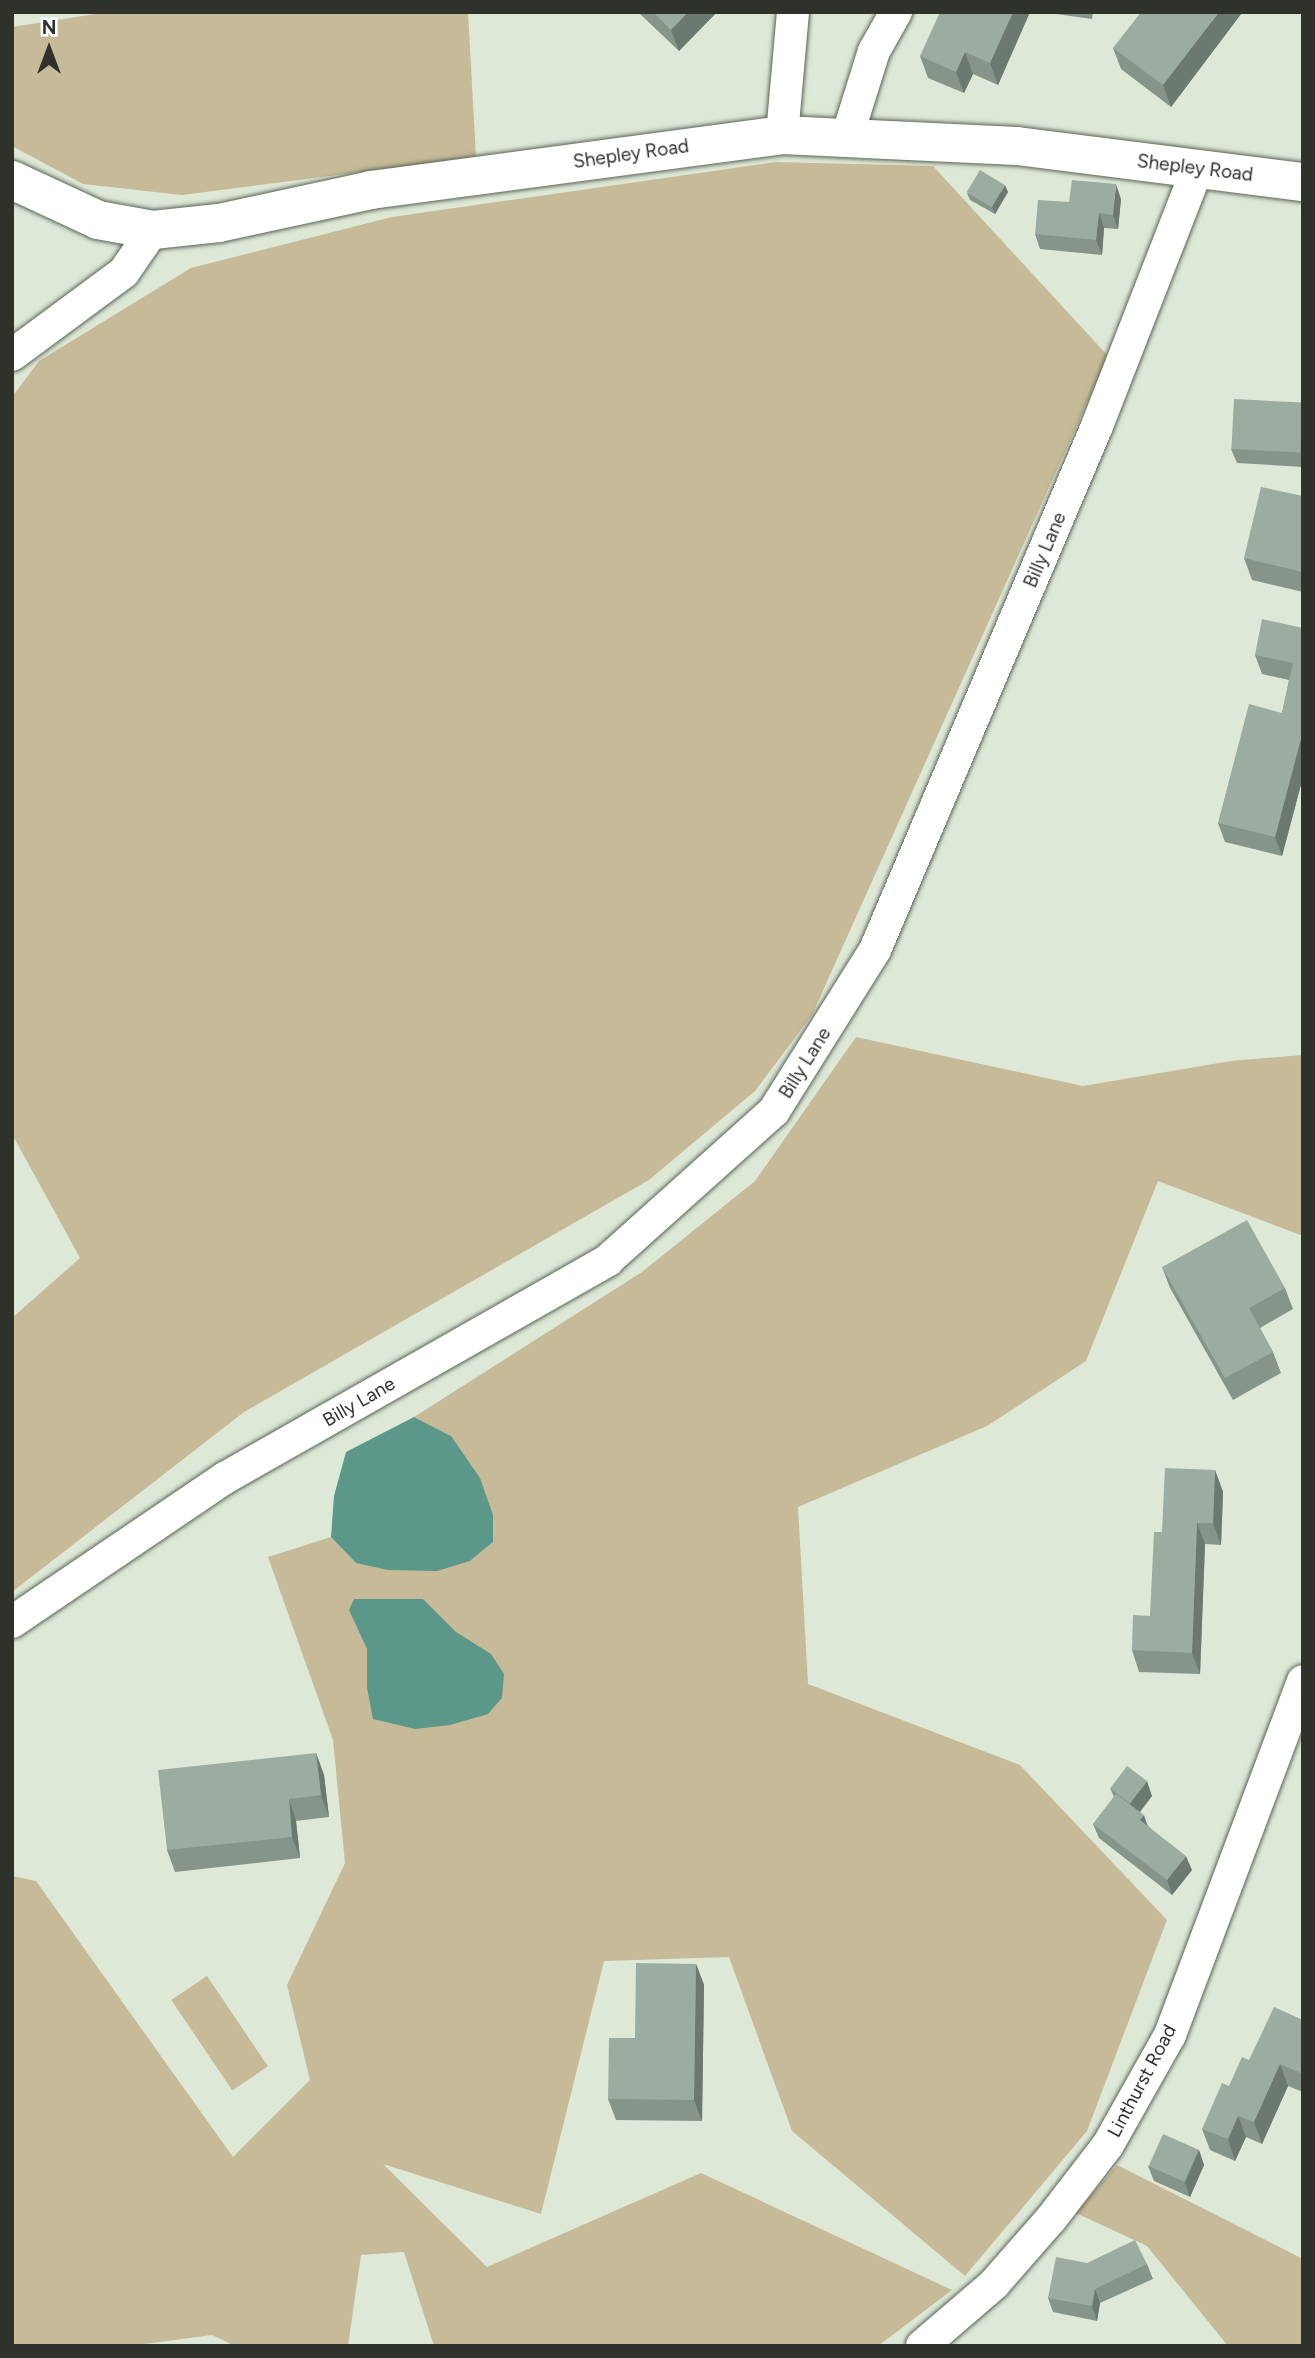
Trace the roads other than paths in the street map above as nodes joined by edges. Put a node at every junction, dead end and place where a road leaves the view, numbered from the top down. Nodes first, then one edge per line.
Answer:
1 (793, 12) edge
2 (896, 12) edge
3 (782, 135) junction
4 (847, 137) junction
5 (1197, 169) junction
6 (12, 180) edge
7 (1303, 182) edge
8 (153, 230) junction
9 (12, 355) edge
10 (12, 1622) edge
11 (1303, 1681) edge
12 (922, 2346) edge

1 - 3 street
2 - 4 street
3 - 4 street, Shepley Road
3 - 8 street, Shepley Road
4 - 5 street, Shepley Road
5 - 7 street, Shepley Road
5 - 10 street, Billy Lane
6 - 8 street, Shepley Road
8 - 9 street
11 - 12 street, Linthurst Road

